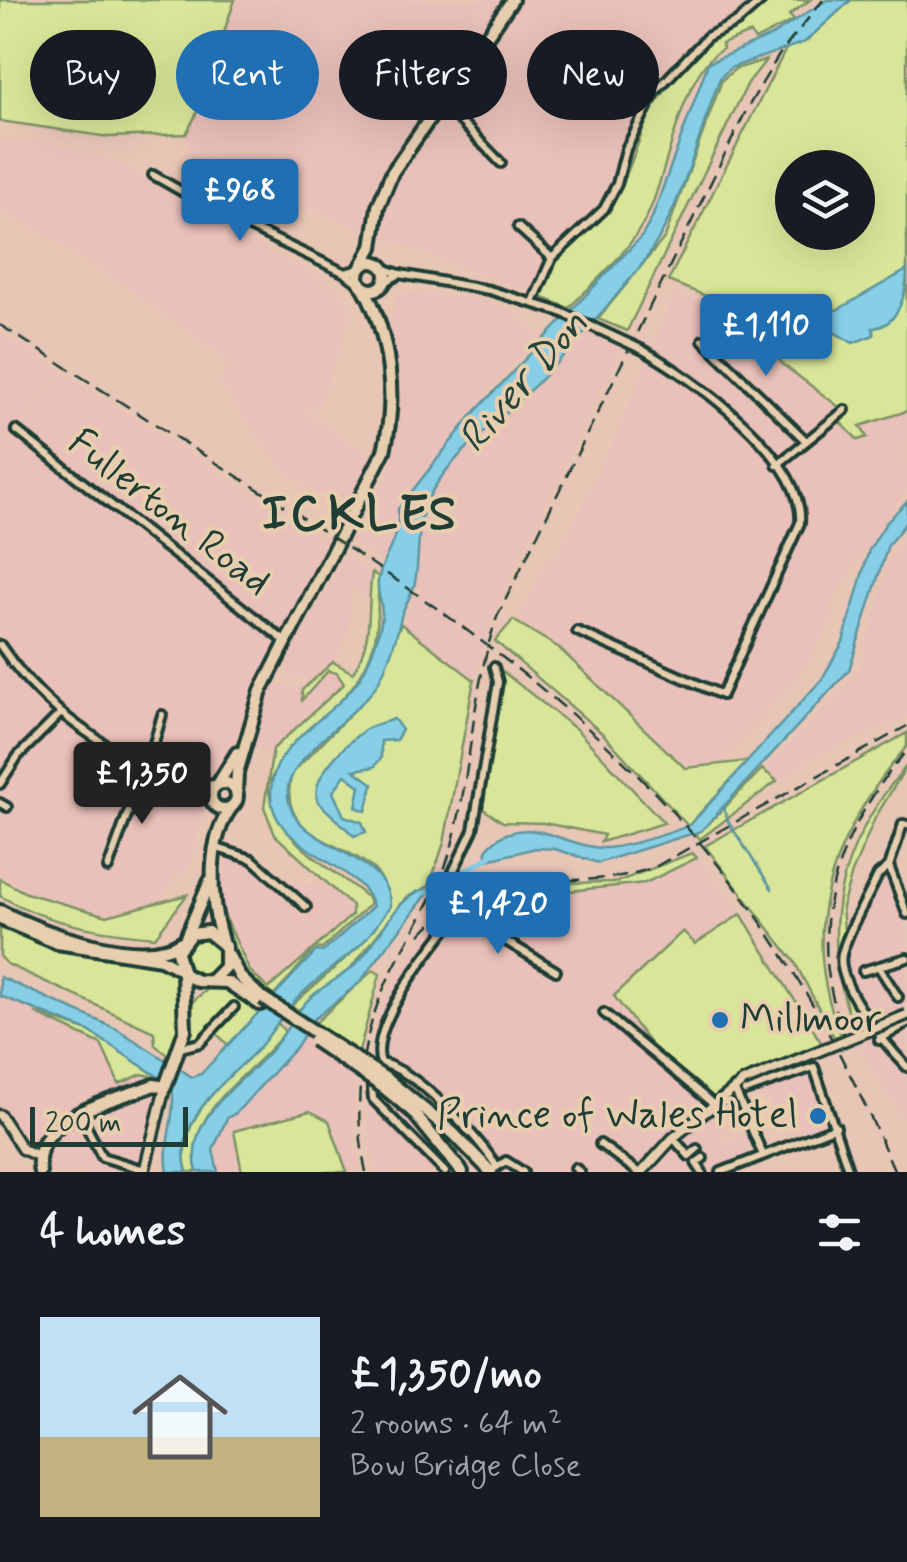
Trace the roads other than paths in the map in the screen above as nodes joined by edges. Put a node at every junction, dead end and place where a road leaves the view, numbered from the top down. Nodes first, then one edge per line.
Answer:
1 (512, 0) edge
2 (762, 0) edge
3 (491, 30) edge
4 (427, 120) edge
5 (459, 120) edge
6 (501, 163) dead end
7 (153, 175) dead end
8 (518, 227) dead end
9 (372, 247) junction
10 (552, 258) junction
11 (361, 267) junction
12 (383, 267) junction
13 (345, 273) junction
14 (400, 274) junction
15 (382, 285) junction
16 (362, 286) junction
17 (534, 300) junction
18 (376, 310) junction
19 (703, 340) dead end
20 (844, 410) dead end
21 (16, 430) dead end
22 (806, 441) junction
23 (777, 465) junction
24 (577, 632) dead end
25 (286, 642) junction
26 (0, 644) edge
27 (494, 667) dead end
28 (59, 714) junction
29 (162, 715) dead end
30 (248, 730) junction
31 (150, 757) junction
32 (137, 764) junction
33 (154, 770) junction
34 (142, 774) junction
35 (0, 784) edge
36 (218, 784) junction
37 (198, 785) junction
38 (235, 798) junction
39 (212, 802) junction
40 (905, 824) edge
41 (220, 830) junction
42 (217, 848) junction
43 (888, 866) junction
44 (108, 868) dead end
45 (214, 870) junction
46 (306, 907) dead end
47 (0, 911) edge
48 (460, 913) junction
49 (907, 914) edge
50 (0, 919) edge
51 (184, 939) junction
52 (225, 946) junction
53 (907, 958) edge
54 (880, 968) junction
55 (182, 971) junction
56 (556, 971) dead end
57 (863, 971) dead end
58 (208, 980) junction
59 (898, 997) dead end
60 (262, 1001) junction
61 (188, 1005) junction
62 (234, 1007) dead end
63 (604, 1013) dead end
64 (907, 1015) edge
65 (907, 1024) edge
66 (879, 1040) junction
67 (180, 1048) junction
68 (381, 1063) junction
69 (907, 1067) edge
70 (386, 1083) junction
71 (165, 1086) junction
72 (733, 1087) junction
73 (744, 1087) junction
74 (713, 1104) junction
75 (80, 1114) junction
76 (0, 1115) edge
77 (836, 1126) junction
78 (673, 1138) junction
79 (600, 1144) dead end
80 (467, 1147) junction
81 (696, 1149) dead end
82 (762, 1154) junction
83 (38, 1156) junction
84 (703, 1158) dead end
85 (493, 1170) edge
86 (145, 1171) edge
87 (40, 1172) edge
88 (445, 1172) edge
89 (465, 1172) edge
90 (524, 1172) edge
91 (640, 1172) edge
92 (702, 1172) edge
93 (721, 1172) edge
94 (850, 1172) edge

1 - 3 main road
2 - 10 street
4 - 9 main road
5 - 6 street
7 - 13 street
8 - 10 street
9 - 11 main road
9 - 12 main road
10 - 17 street
11 - 12 main road
11 - 13 street
11 - 16 main road
12 - 14 street
12 - 15 main road
13 - 16 street
14 - 15 street
14 - 17 street
15 - 16 main road
15 - 18 main road
16 - 18 main road
17 - 23 street, bridge
18 - 25 main road
19 - 22 street
20 - 22 street
21 - 25 street, Fullerton Road
22 - 23 street
23 - 24 street
25 - 30 main road
26 - 28 street
27 - 48 street
28 - 32 street
28 - 35 street
29 - 31 street
30 - 36 main road
30 - 38 main road
31 - 32 street
31 - 33 street
32 - 34 street
33 - 34 street
33 - 37 street
34 - 44 street
36 - 37 street
36 - 38 main road
36 - 39 main road
37 - 39 street
38 - 39 main road
38 - 41 main road
39 - 41 main road
40 - 43 street
41 - 42 main road
42 - 45 main road
42 - 46 street
43 - 49 street
43 - 66 street
45 - 51 main road
45 - 52 main road
47 - 51 main road
48 - 56 street
48 - 68 street
50 - 55 main road
51 - 52 main road
51 - 55 main road
52 - 58 main road
52 - 60 main road
53 - 54 street
54 - 57 street
54 - 59 street
55 - 58 main road
55 - 61 main road
58 - 60 main road
58 - 61 main road
60 - 70 main road, bridge
61 - 67 main road
62 - 67 street
63 - 74 street
64 - 73 street, bridge
65 - 66 street
66 - 69 street
67 - 71 main road
68 - 85 street
68 - 88 street
70 - 80 main road
70 - 89 main road
71 - 75 main road
71 - 86 street
72 - 73 street
72 - 74 street
72 - 82 street
73 - 77 street
74 - 78 street
75 - 83 main road
75 - 86 street
76 - 83 street
77 - 82 street
77 - 94 street
78 - 81 street
78 - 91 street
79 - 91 street
80 - 85 main road
80 - 89 main road
82 - 93 street
83 - 87 main road
84 - 92 street
85 - 90 street

